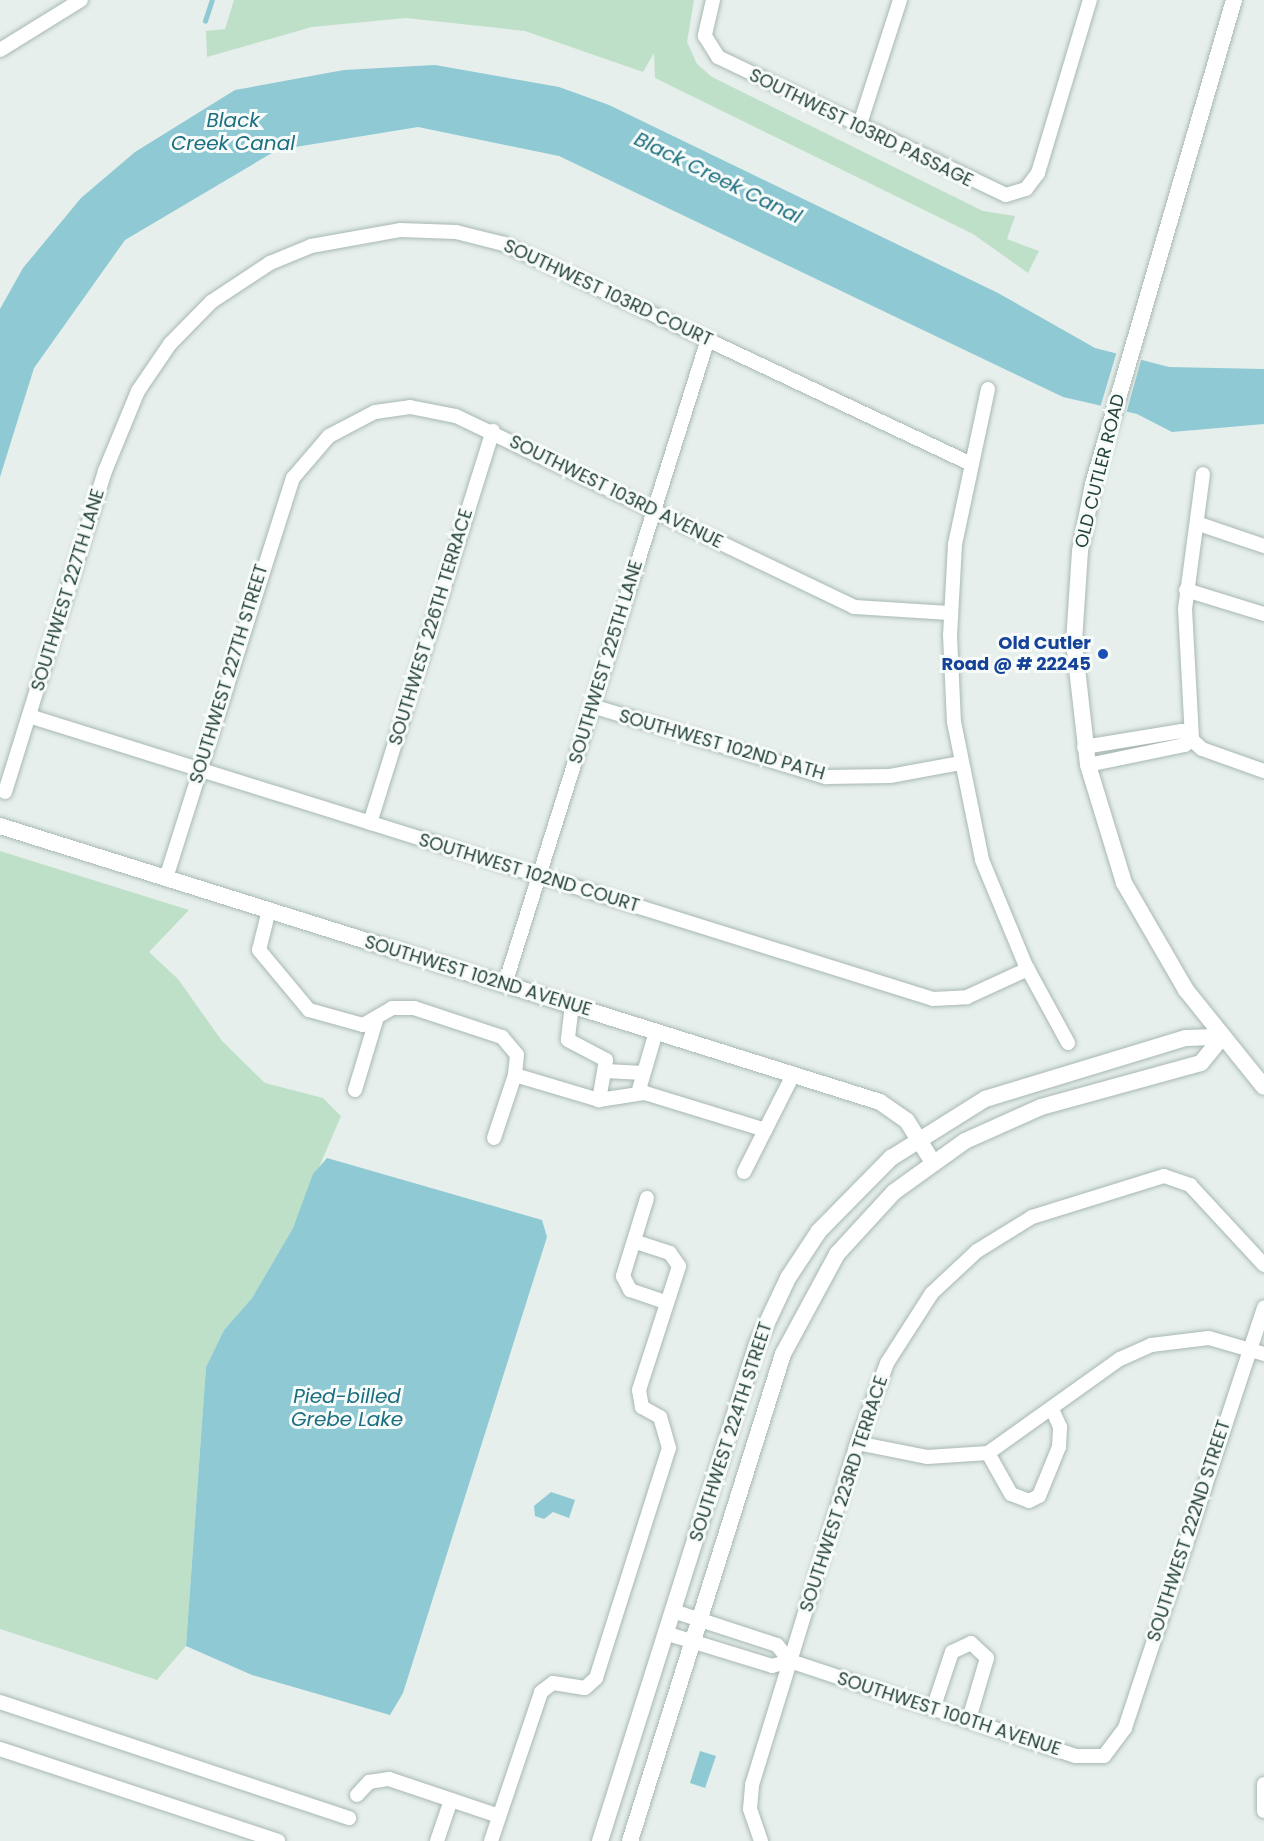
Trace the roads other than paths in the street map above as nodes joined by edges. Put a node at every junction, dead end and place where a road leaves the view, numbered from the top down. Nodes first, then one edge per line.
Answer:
1 (81, 0) edge
2 (713, 0) edge
3 (900, 0) edge
4 (1090, 0) edge
5 (1234, 0) edge
6 (0, 50) edge
7 (859, 127) junction
8 (708, 339) junction
9 (988, 389) dead end
10 (138, 391) joint
11 (493, 431) junction
12 (969, 463) junction
13 (297, 471) joint
14 (1203, 474) dead end
15 (654, 510) junction
16 (1199, 524) junction
17 (1264, 546) edge
18 (1186, 590) junction
19 (950, 613) junction
20 (1264, 614) edge
21 (592, 706) junction
22 (30, 716) junction
23 (1192, 738) junction
24 (1084, 747) junction
25 (960, 763) junction
26 (1088, 765) junction
27 (199, 769) junction
28 (1264, 771) edge
29 (5, 792) dead end
30 (370, 823) junction
31 (0, 826) edge
32 (539, 876) junction
33 (166, 878) junction
34 (269, 910) junction
35 (1028, 969) junction
36 (505, 984) junction
37 (572, 1005) junction
38 (377, 1017) junction
39 (656, 1032) junction
40 (1222, 1037) junction
41 (1068, 1043) dead end
42 (606, 1071) junction
43 (643, 1073) junction
44 (515, 1075) junction
45 (793, 1075) junction
46 (1264, 1087) edge
47 (355, 1090) dead end
48 (638, 1092) junction
49 (599, 1100) junction
50 (765, 1130) junction
51 (918, 1137) junction
52 (494, 1138) dead end
53 (932, 1161) junction
54 (744, 1172) dead end
55 (647, 1198) dead end
56 (634, 1240) junction
57 (1264, 1265) edge
58 (667, 1303) junction
59 (1264, 1307) edge
60 (1250, 1348) junction
61 (1264, 1354) edge
62 (1052, 1409) junction
63 (857, 1443) junction
64 (988, 1453) junction
65 (673, 1611) junction
66 (700, 1619) junction
67 (666, 1633) junction
68 (693, 1640) junction
69 (790, 1661) junction
70 (0, 1702) edge
71 (933, 1709) junction
72 (969, 1719) junction
73 (0, 1749) edge
74 (1109, 1753) joint
75 (1264, 1784) edge
76 (357, 1795) dead end
77 (451, 1800) junction
78 (1264, 1811) edge
79 (499, 1816) junction
80 (350, 1818) dead end
81 (278, 1841) edge
82 (437, 1841) edge
83 (491, 1841) edge
84 (600, 1841) edge
85 (630, 1841) edge
86 (761, 1841) edge

1 - 6 street
2 - 7 street, SOUTHWEST 103RD PASSAGE
3 - 7 street
4 - 7 street, SOUTHWEST 103RD PASSAGE
5 - 24 street, OLD CUTLER ROAD
8 - 10 street, SOUTHWEST 103RD COURT
8 - 12 street, SOUTHWEST 103RD COURT
8 - 15 street, SOUTHWEST 225TH LANE
9 - 12 street
10 - 22 street, SOUTHWEST 227TH LANE
11 - 13 street, SOUTHWEST 103RD AVENUE
11 - 15 street, SOUTHWEST 103RD AVENUE
11 - 30 street, SOUTHWEST 226TH TERRACE
12 - 19 street
13 - 27 street, SOUTHWEST 227TH STREET
14 - 16 street
15 - 19 street, SOUTHWEST 103RD AVENUE
15 - 21 street, SOUTHWEST 225TH LANE
16 - 17 street
16 - 18 street
18 - 20 street
18 - 23 street
19 - 25 street
21 - 25 street, SOUTHWEST 102ND PATH
21 - 32 street, SOUTHWEST 225TH LANE
22 - 27 street, SOUTHWEST 102ND COURT
22 - 29 street, SOUTHWEST 227TH LANE
23 - 24 street
23 - 26 street
23 - 28 street
24 - 26 street, OLD CUTLER ROAD
25 - 35 street
26 - 40 street, OLD CUTLER ROAD
27 - 30 street, SOUTHWEST 102ND COURT
27 - 33 street, SOUTHWEST 227TH STREET
30 - 32 street, SOUTHWEST 102ND COURT
31 - 33 street, SOUTHWEST 102ND AVENUE
32 - 35 street, SOUTHWEST 102ND COURT
32 - 36 street, SOUTHWEST 225TH LANE
33 - 34 street, SOUTHWEST 102ND AVENUE
34 - 36 street, SOUTHWEST 102ND AVENUE
34 - 38 street
35 - 41 street
36 - 37 street, SOUTHWEST 102ND AVENUE
37 - 39 street, SOUTHWEST 102ND AVENUE
37 - 42 street
38 - 44 street
38 - 47 street
39 - 43 street
39 - 45 street, SOUTHWEST 102ND AVENUE
40 - 46 street, OLD CUTLER ROAD
40 - 51 street, SOUTHWEST 224TH STREET
40 - 53 street, SOUTHWEST 224TH STREET
42 - 43 street
42 - 49 street
43 - 48 street
44 - 49 street
44 - 52 street
45 - 50 street
45 - 51 street, SOUTHWEST 102ND AVENUE
48 - 49 street
48 - 50 street
50 - 54 street
51 - 53 street, SOUTHWEST 102ND AVENUE
51 - 65 street, SOUTHWEST 224TH STREET
53 - 66 street, SOUTHWEST 224TH STREET
55 - 56 street
56 - 58 street
56 - 58 street
57 - 63 street, SOUTHWEST 223RD TERRACE
58 - 79 street
59 - 60 street, SOUTHWEST 222ND STREET
60 - 61 street
60 - 62 street
60 - 74 street, SOUTHWEST 222ND STREET
62 - 64 street
62 - 64 street
63 - 64 street
63 - 69 street, SOUTHWEST 223RD TERRACE
65 - 66 street, SOUTHWEST 100TH AVENUE
65 - 67 street, SOUTHWEST 224TH STREET
66 - 68 street, SOUTHWEST 224TH STREET
66 - 69 street, SOUTHWEST 100TH AVENUE
67 - 68 street, SOUTHWEST 100TH AVENUE
67 - 84 street, SOUTHWEST 224TH STREET
68 - 69 street, SOUTHWEST 100TH AVENUE
68 - 85 street, SOUTHWEST 224TH STREET
69 - 71 street, SOUTHWEST 100TH AVENUE
69 - 86 street, SOUTHWEST 223RD TERRACE
70 - 80 street
71 - 72 street, SOUTHWEST 100TH AVENUE
71 - 72 street
72 - 74 street, SOUTHWEST 100TH AVENUE
73 - 81 street
75 - 78 street
76 - 77 street
77 - 79 street
77 - 82 street
79 - 83 street

